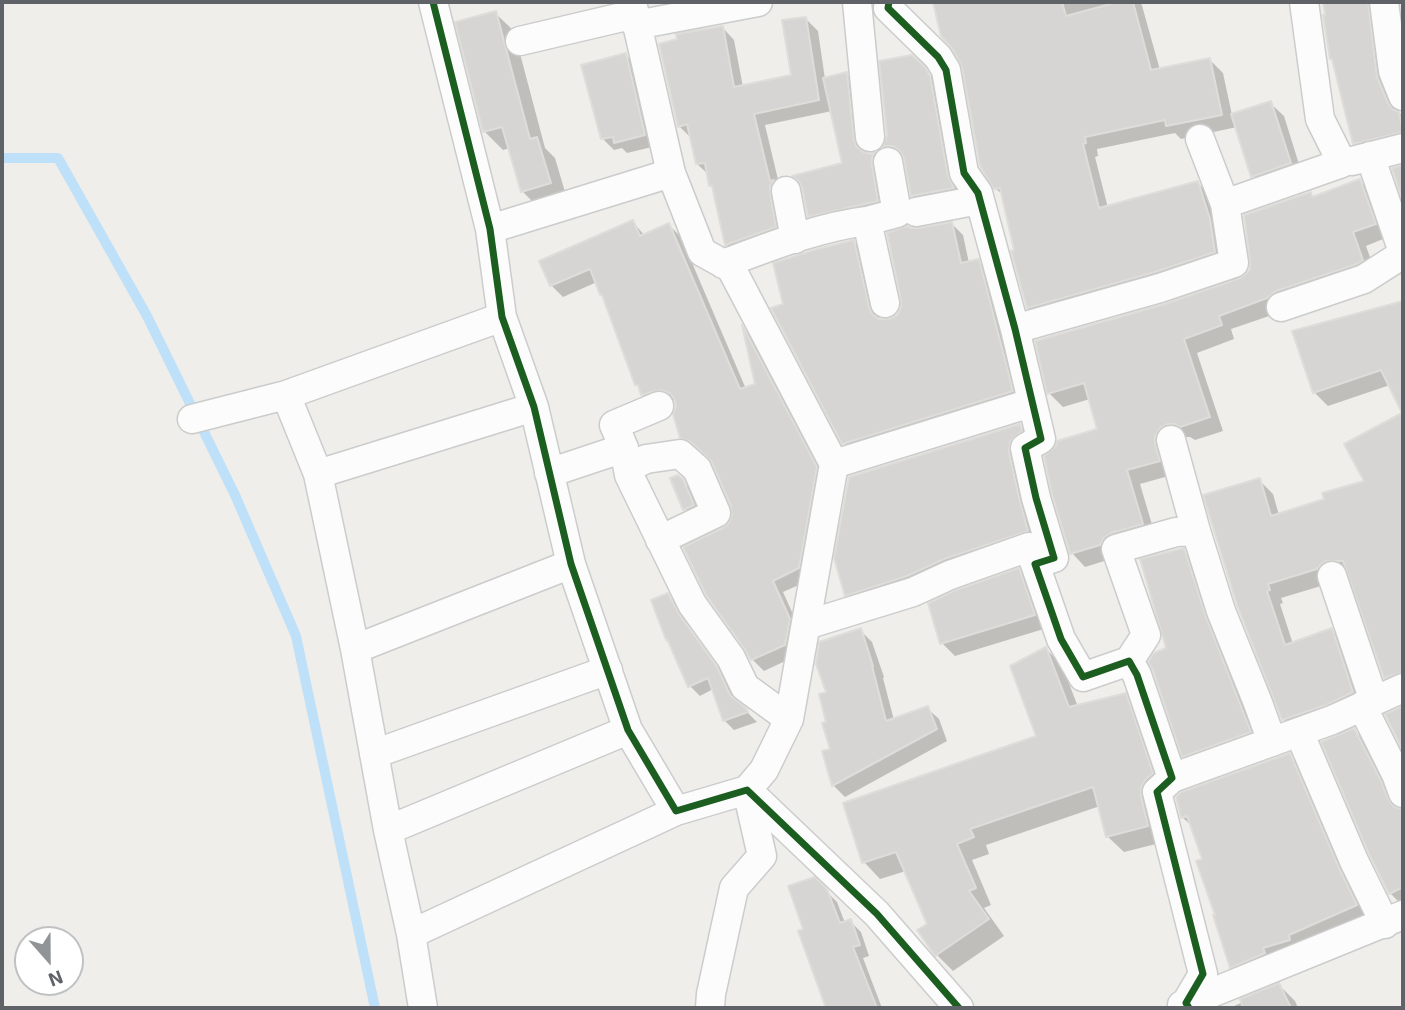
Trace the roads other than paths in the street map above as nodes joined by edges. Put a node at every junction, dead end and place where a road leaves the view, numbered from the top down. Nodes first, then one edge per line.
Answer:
1 (433, 2) edge
2 (758, 2) edge
3 (857, 2) edge
4 (889, 2) edge
5 (1304, 2) edge
6 (1384, 2) edge
7 (634, 14) edge
8 (520, 41) dead end
9 (1403, 96) edge
10 (870, 137) dead end
11 (1200, 139) dead end
12 (1403, 148) edge
13 (1370, 156) junction
14 (888, 162) dead end
15 (1342, 163) junction
16 (671, 173) junction
17 (786, 191) dead end
18 (979, 200) junction
19 (1225, 204) junction
20 (916, 212) dead end
21 (867, 221) junction
22 (490, 229) junction
23 (795, 239) junction
24 (1403, 253) edge
25 (723, 264) junction
26 (885, 303) dead end
27 (1281, 307) dead end
28 (502, 317) junction
29 (1015, 329) junction
30 (286, 395) junction
31 (1031, 402) junction
32 (659, 406) dead end
33 (534, 407) junction
34 (192, 419) dead end
35 (1171, 440) dead end
36 (626, 458) junction
37 (834, 464) junction
38 (550, 473) junction
39 (318, 474) junction
40 (1196, 531) junction
41 (660, 540) junction
42 (571, 564) junction
43 (1035, 564) junction
44 (1332, 576) dead end
45 (806, 625) junction
46 (355, 649) junction
47 (1129, 661) junction
48 (608, 670) junction
49 (1403, 688) edge
50 (1368, 704) junction
51 (789, 719) junction
52 (628, 730) junction
53 (1299, 732) junction
54 (1272, 742) junction
55 (374, 754) junction
56 (1172, 778) junction
57 (747, 790) junction
58 (1403, 793) edge
59 (676, 811) junction
60 (388, 830) junction
61 (1394, 919) edge
62 (411, 934) junction
63 (1184, 1006) edge
64 (423, 1008) edge
65 (710, 1008) edge
66 (959, 1008) edge

1 - 22 street
2 - 7 street
3 - 10 street
4 - 18 street
5 - 15 street
6 - 9 street
7 - 8 street
7 - 16 street
11 - 19 street
12 - 13 street
13 - 15 street
13 - 24 street
14 - 21 street
15 - 19 street
16 - 22 street
16 - 25 street
17 - 23 street
18 - 20 street
18 - 29 street
19 - 29 street
21 - 23 street
21 - 26 street
22 - 28 street
23 - 25 street
24 - 27 street
25 - 37 street
28 - 30 street
28 - 33 street
29 - 31 street
30 - 34 street
30 - 39 street
31 - 37 street
31 - 43 street
32 - 36 street
33 - 38 street
33 - 39 street
35 - 40 street
36 - 38 street
36 - 41 street
36 - 41 street
37 - 45 street
38 - 42 street
39 - 46 street
40 - 47 street
40 - 54 street
41 - 51 street
42 - 46 street
42 - 48 street
43 - 45 street
43 - 47 street
44 - 50 street
45 - 51 street
46 - 55 street
47 - 56 street
48 - 52 street
48 - 55 street
49 - 50 street
50 - 53 street
50 - 58 street
51 - 57 street
52 - 59 street
52 - 60 street
53 - 54 street
53 - 61 street
54 - 56 street
55 - 60 street
56 - 63 street
57 - 59 street
57 - 65 street
57 - 66 street
59 - 62 street
60 - 62 street
61 - 63 street
62 - 64 street

